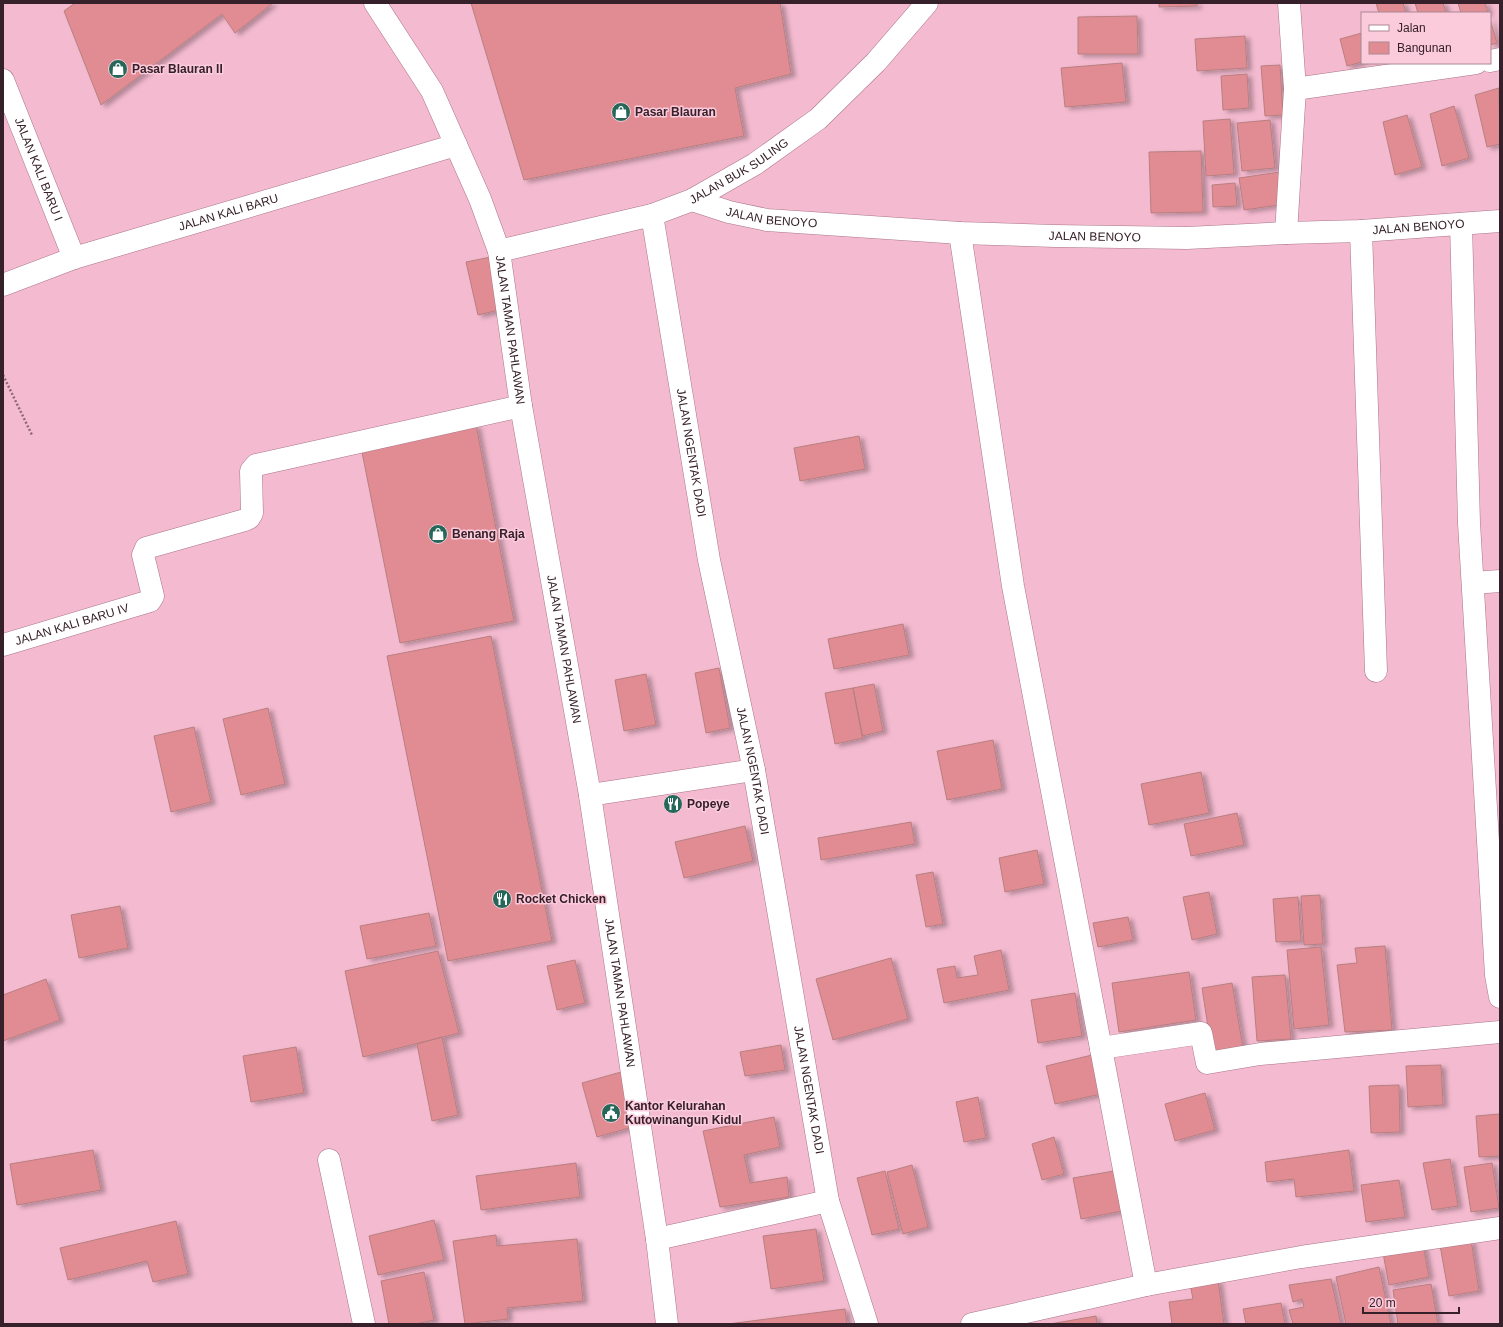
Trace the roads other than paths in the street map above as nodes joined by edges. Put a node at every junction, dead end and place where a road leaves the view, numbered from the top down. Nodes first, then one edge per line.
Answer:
1 (375, 3) edge
2 (927, 3) edge
3 (1288, 3) edge
4 (1469, 64) edge
5 (3, 80) edge
6 (1295, 89) junction
7 (456, 145) junction
8 (692, 200) junction
9 (652, 215) junction
10 (1500, 221) edge
11 (1461, 224) junction
12 (1361, 231) junction
13 (1286, 233) junction
14 (960, 234) junction
15 (499, 251) junction
16 (74, 258) junction
17 (3, 285) edge
18 (521, 406) junction
19 (1500, 580) edge
20 (1473, 583) junction
21 (3, 645) edge
22 (1376, 671) dead end
23 (754, 770) junction
24 (590, 794) junction
25 (1500, 997) edge
26 (1500, 1032) edge
27 (1101, 1048) junction
28 (329, 1160) dead end
29 (828, 1201) junction
30 (1500, 1228) edge
31 (657, 1239) junction
32 (1146, 1285) junction
33 (364, 1324) edge
34 (667, 1324) edge
35 (867, 1324) edge
36 (972, 1324) edge

1 - 7 street, JALAN TAMAN PAHLAWAN
2 - 8 street, JALAN BUK SULING
3 - 6 street
4 - 6 street
5 - 16 street, JALAN KALI BARU I
6 - 13 street
7 - 15 street, JALAN TAMAN PAHLAWAN
7 - 16 street, JALAN KALI BARU
8 - 9 street, JALAN BUK SULING
8 - 14 street, JALAN BENOYO
9 - 15 street, JALAN BUK SULING
9 - 23 street, JALAN NGENTAK DADI
10 - 11 street, JALAN BENOYO
11 - 12 street, JALAN BENOYO
11 - 20 street
12 - 13 street, JALAN BENOYO
12 - 22 street
13 - 14 street, JALAN BENOYO
14 - 27 street
15 - 18 street, JALAN TAMAN PAHLAWAN
16 - 17 street, JALAN KALI BARU
18 - 21 street, JALAN KALI BARU IV
18 - 24 street, JALAN TAMAN PAHLAWAN
19 - 20 street
20 - 25 street
23 - 24 street
23 - 29 street, JALAN NGENTAK DADI
24 - 31 street, JALAN TAMAN PAHLAWAN
26 - 27 street
27 - 32 street
28 - 33 street
29 - 31 street
29 - 35 street, JALAN NGENTAK DADI
30 - 32 street
31 - 34 street, JALAN TAMAN PAHLAWAN
32 - 36 street

